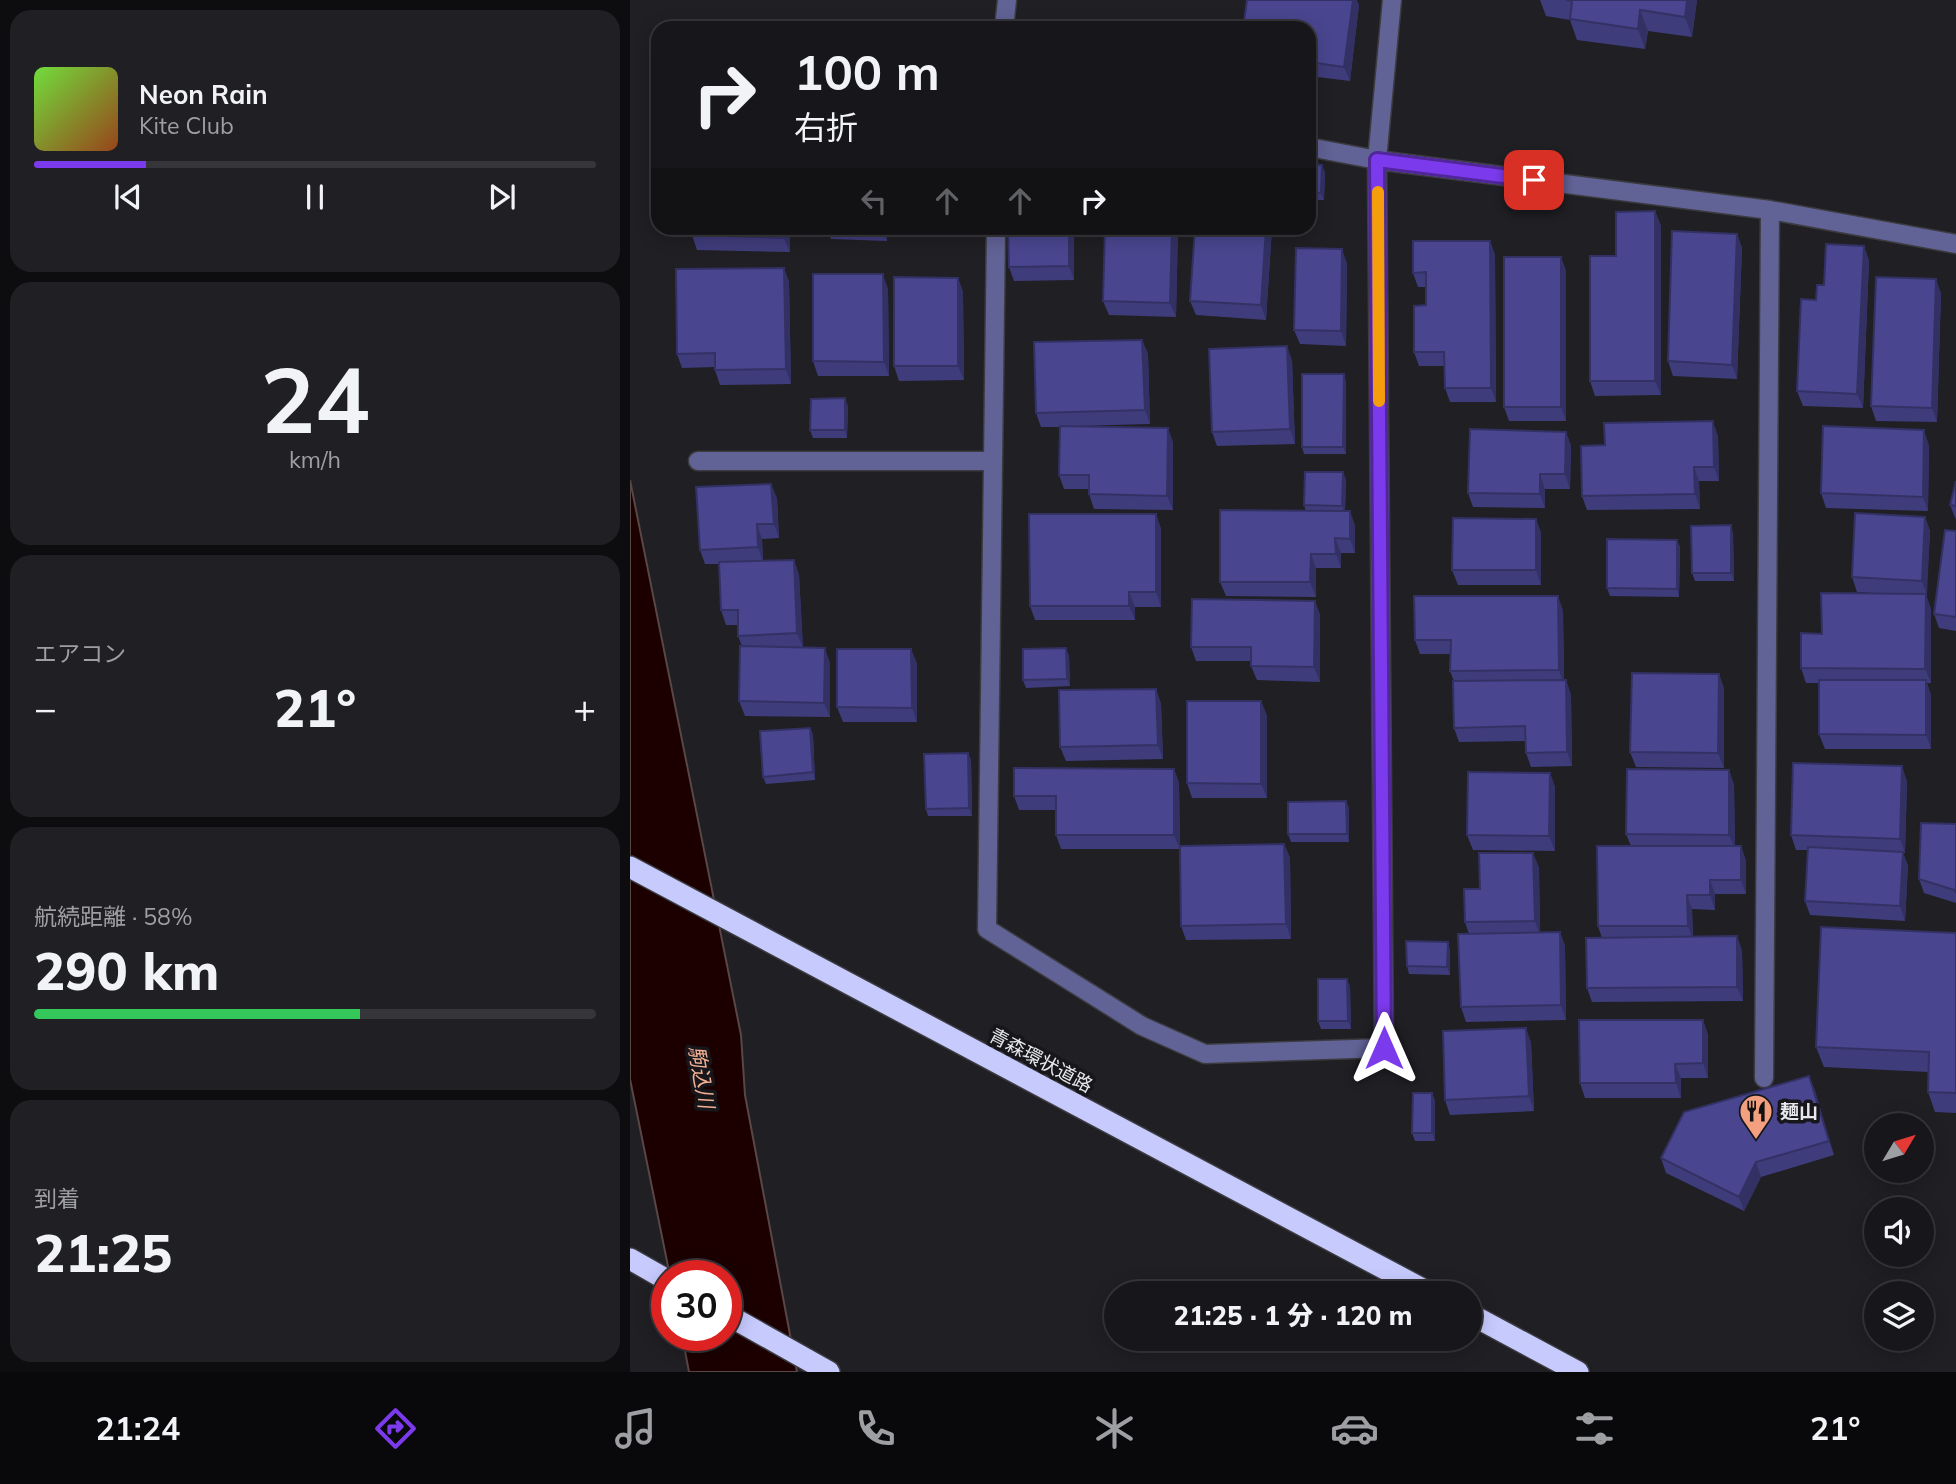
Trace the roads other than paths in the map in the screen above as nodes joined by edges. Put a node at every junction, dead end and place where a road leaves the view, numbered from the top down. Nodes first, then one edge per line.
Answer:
1 (1007, 0) edge
2 (1392, 0) edge
3 (1005, 21) edge
4 (1316, 147) edge
5 (1377, 160) junction
6 (1770, 209) junction
7 (996, 235) edge
8 (1956, 244) edge
9 (698, 461) dead end
10 (992, 461) junction
11 (630, 867) edge
12 (1764, 1078) dead end
13 (630, 1259) edge
14 (651, 1271) edge
15 (1407, 1281) edge
16 (1482, 1320) edge
17 (742, 1323) edge
18 (829, 1372) edge
19 (1578, 1372) edge

1 - 3 street
2 - 5 street
4 - 5 street
5 - 6 street
5 - 10 street
6 - 8 street
6 - 12 street
7 - 10 street
9 - 10 street
11 - 15 highway, 青森環状道路
13 - 14 highway
16 - 19 highway
17 - 18 highway

